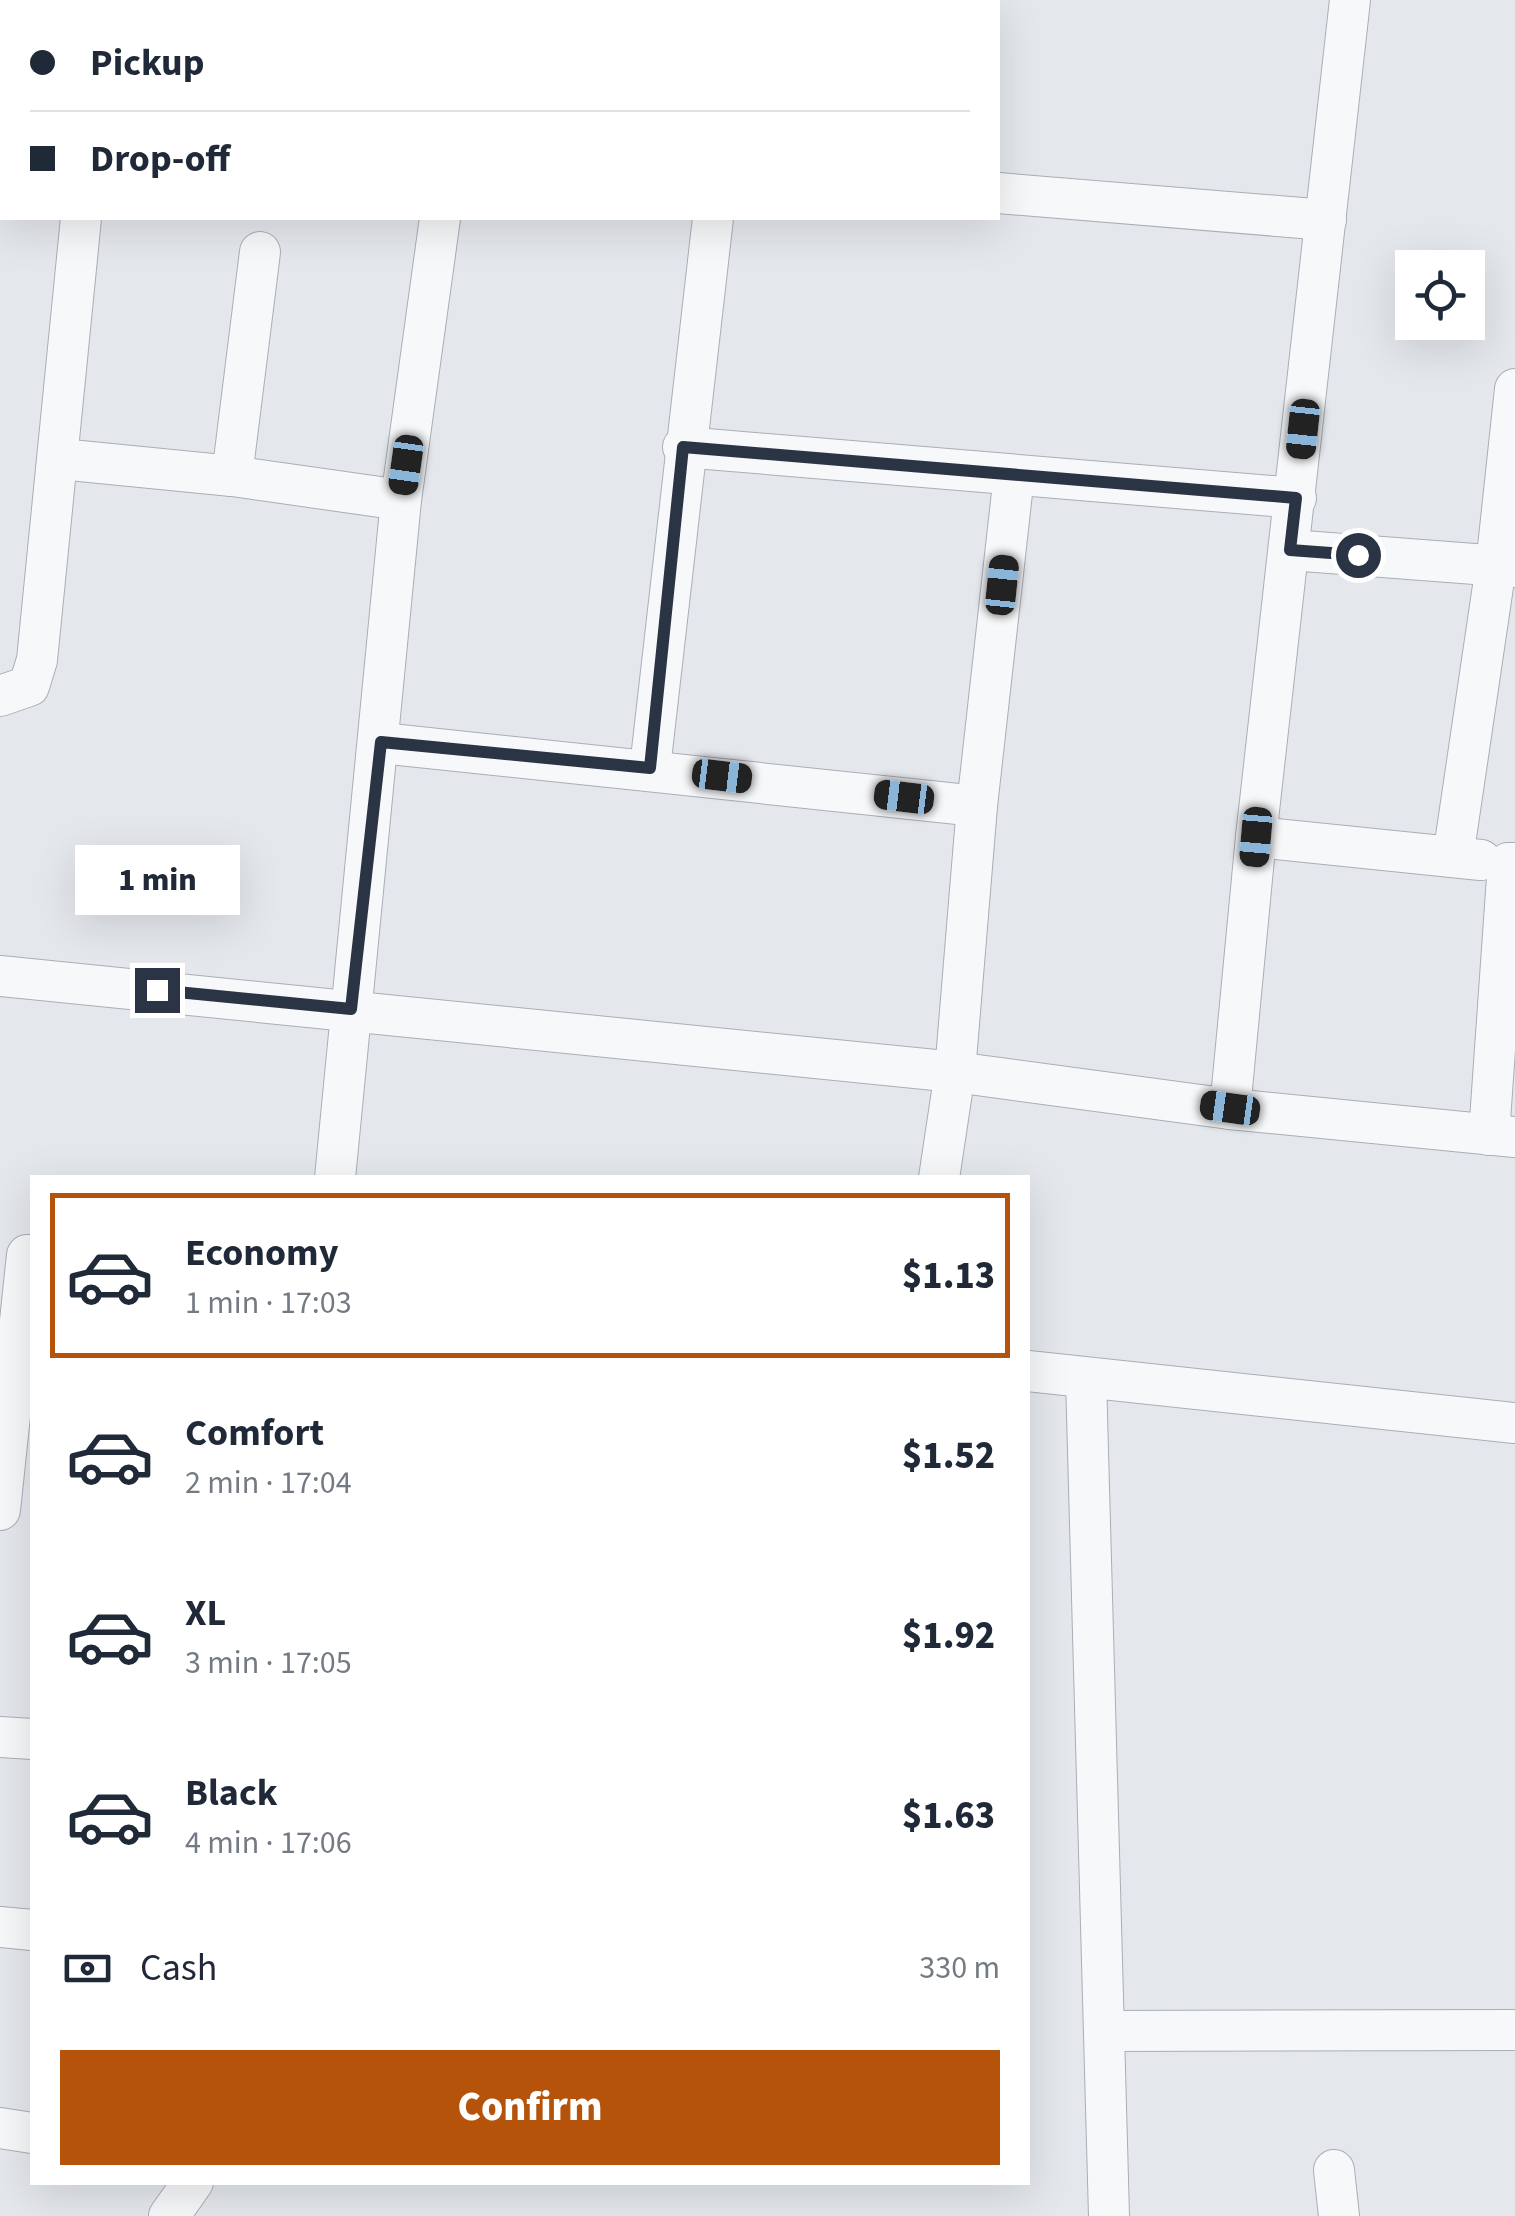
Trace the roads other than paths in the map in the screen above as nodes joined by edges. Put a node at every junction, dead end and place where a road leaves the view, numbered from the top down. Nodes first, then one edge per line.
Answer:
1 (1350, 0) edge
2 (1000, 194) edge
3 (81, 220) edge
4 (440, 220) edge
5 (714, 220) edge
6 (1326, 220) junction
7 (260, 252) dead end
8 (1515, 389) edge
9 (683, 447) junction
10 (60, 459) junction
11 (1014, 475) junction
12 (232, 476) junction
13 (1296, 498) junction
14 (401, 500) junction
15 (1290, 550) junction
16 (1505, 566) edge
17 (0, 696) edge
18 (381, 742) junction
19 (650, 768) junction
20 (978, 806) junction
21 (1256, 837) junction
22 (1454, 857) junction
23 (1511, 863) edge
24 (0, 976) edge
25 (351, 1009) junction
26 (954, 1072) junction
27 (1230, 1108) junction
28 (1502, 1136) edge
29 (336, 1175) edge
30 (940, 1175) edge
31 (20, 1254) edge
32 (1030, 1371) edge
33 (1086, 1378) junction
34 (1515, 1423) edge
35 (18, 1463) edge
36 (0, 1510) edge
37 (0, 1738) edge
38 (30, 1739) edge
39 (0, 1927) edge
40 (30, 1930) edge
41 (1515, 2030) edge
42 (1106, 2031) junction
43 (0, 2128) edge
44 (30, 2134) edge
45 (1334, 2170) dead end
46 (192, 2185) edge
47 (169, 2216) edge
48 (1109, 2216) edge
49 (1339, 2216) edge

1 - 6 street
2 - 6 street
3 - 10 street
4 - 14 street
5 - 9 street
6 - 13 street
7 - 12 street
8 - 16 street
9 - 11 street
9 - 19 street
10 - 12 street
10 - 17 street
11 - 13 street
11 - 20 street
12 - 14 street
13 - 15 street
14 - 18 street
15 - 16 street
15 - 21 street
16 - 22 street
18 - 19 street
18 - 25 street
19 - 20 street
20 - 26 street
21 - 22 street
21 - 27 street
22 - 23 street
23 - 28 street
24 - 25 street
25 - 26 street
25 - 29 street
26 - 27 street
26 - 30 street
27 - 28 street
31 - 35 street
32 - 33 street
33 - 34 street
33 - 42 street
35 - 36 street
37 - 38 street
39 - 40 street
41 - 42 street
42 - 48 street
43 - 44 street
45 - 49 street
46 - 47 street

